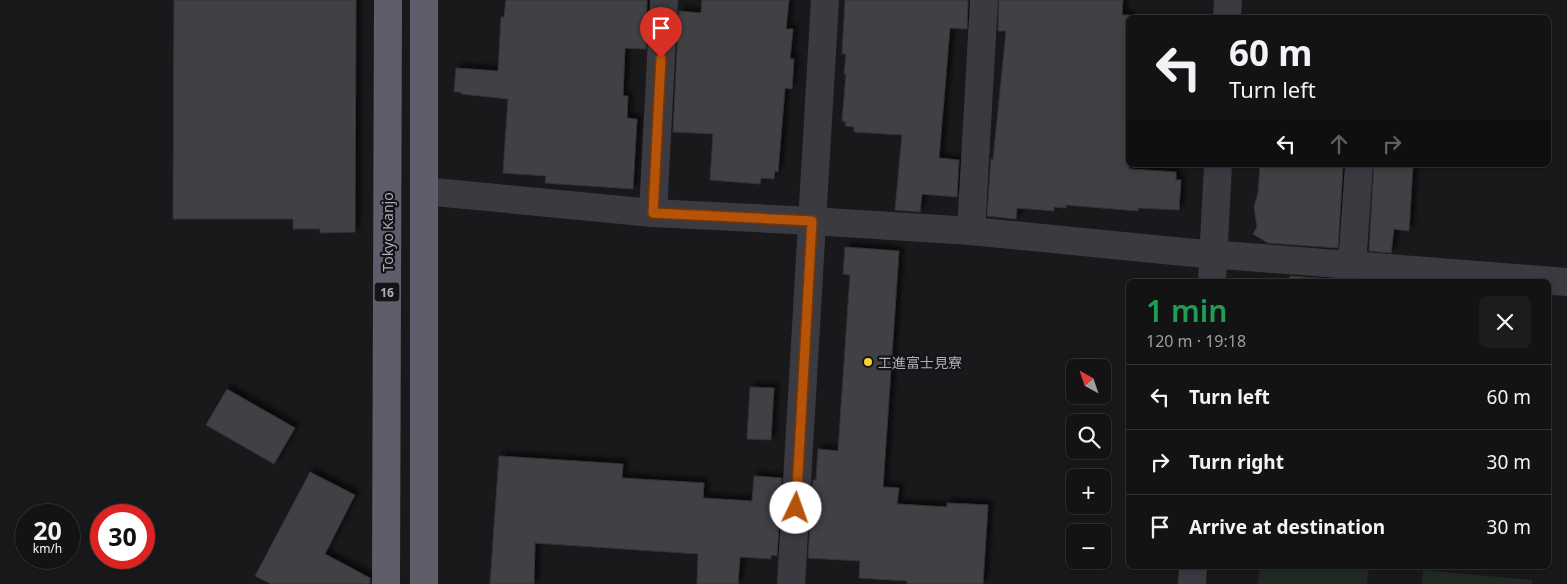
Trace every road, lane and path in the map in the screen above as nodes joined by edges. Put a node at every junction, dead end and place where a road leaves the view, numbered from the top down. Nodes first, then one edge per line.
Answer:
1 (388, 0) edge
2 (424, 0) edge
3 (664, 0) edge
4 (825, 0) edge
5 (984, 0) edge
6 (1228, 0) edge
7 (1226, 15) edge
8 (1218, 167) edge
9 (1359, 167) edge
10 (424, 191) junction
11 (653, 213) junction
12 (812, 221) junction
13 (970, 231) junction
14 (1213, 254) junction
15 (1352, 265) junction
16 (1212, 279) edge
17 (1529, 279) edge
18 (1551, 281) edge
19 (1567, 282) edge
20 (1193, 569) edge
21 (386, 584) edge
22 (424, 584) edge
23 (791, 584) edge
24 (1192, 584) edge

1 - 21 highway, Tokyo Kanjo / 16
2 - 10 highway
3 - 11 street
4 - 12 street
5 - 13 street
6 - 7 street
8 - 14 street
9 - 15 street
10 - 11 street
10 - 22 highway
11 - 12 street
12 - 13 street
12 - 23 street
13 - 14 street
14 - 15 street
14 - 16 street
15 - 17 street
18 - 19 street
20 - 24 street

